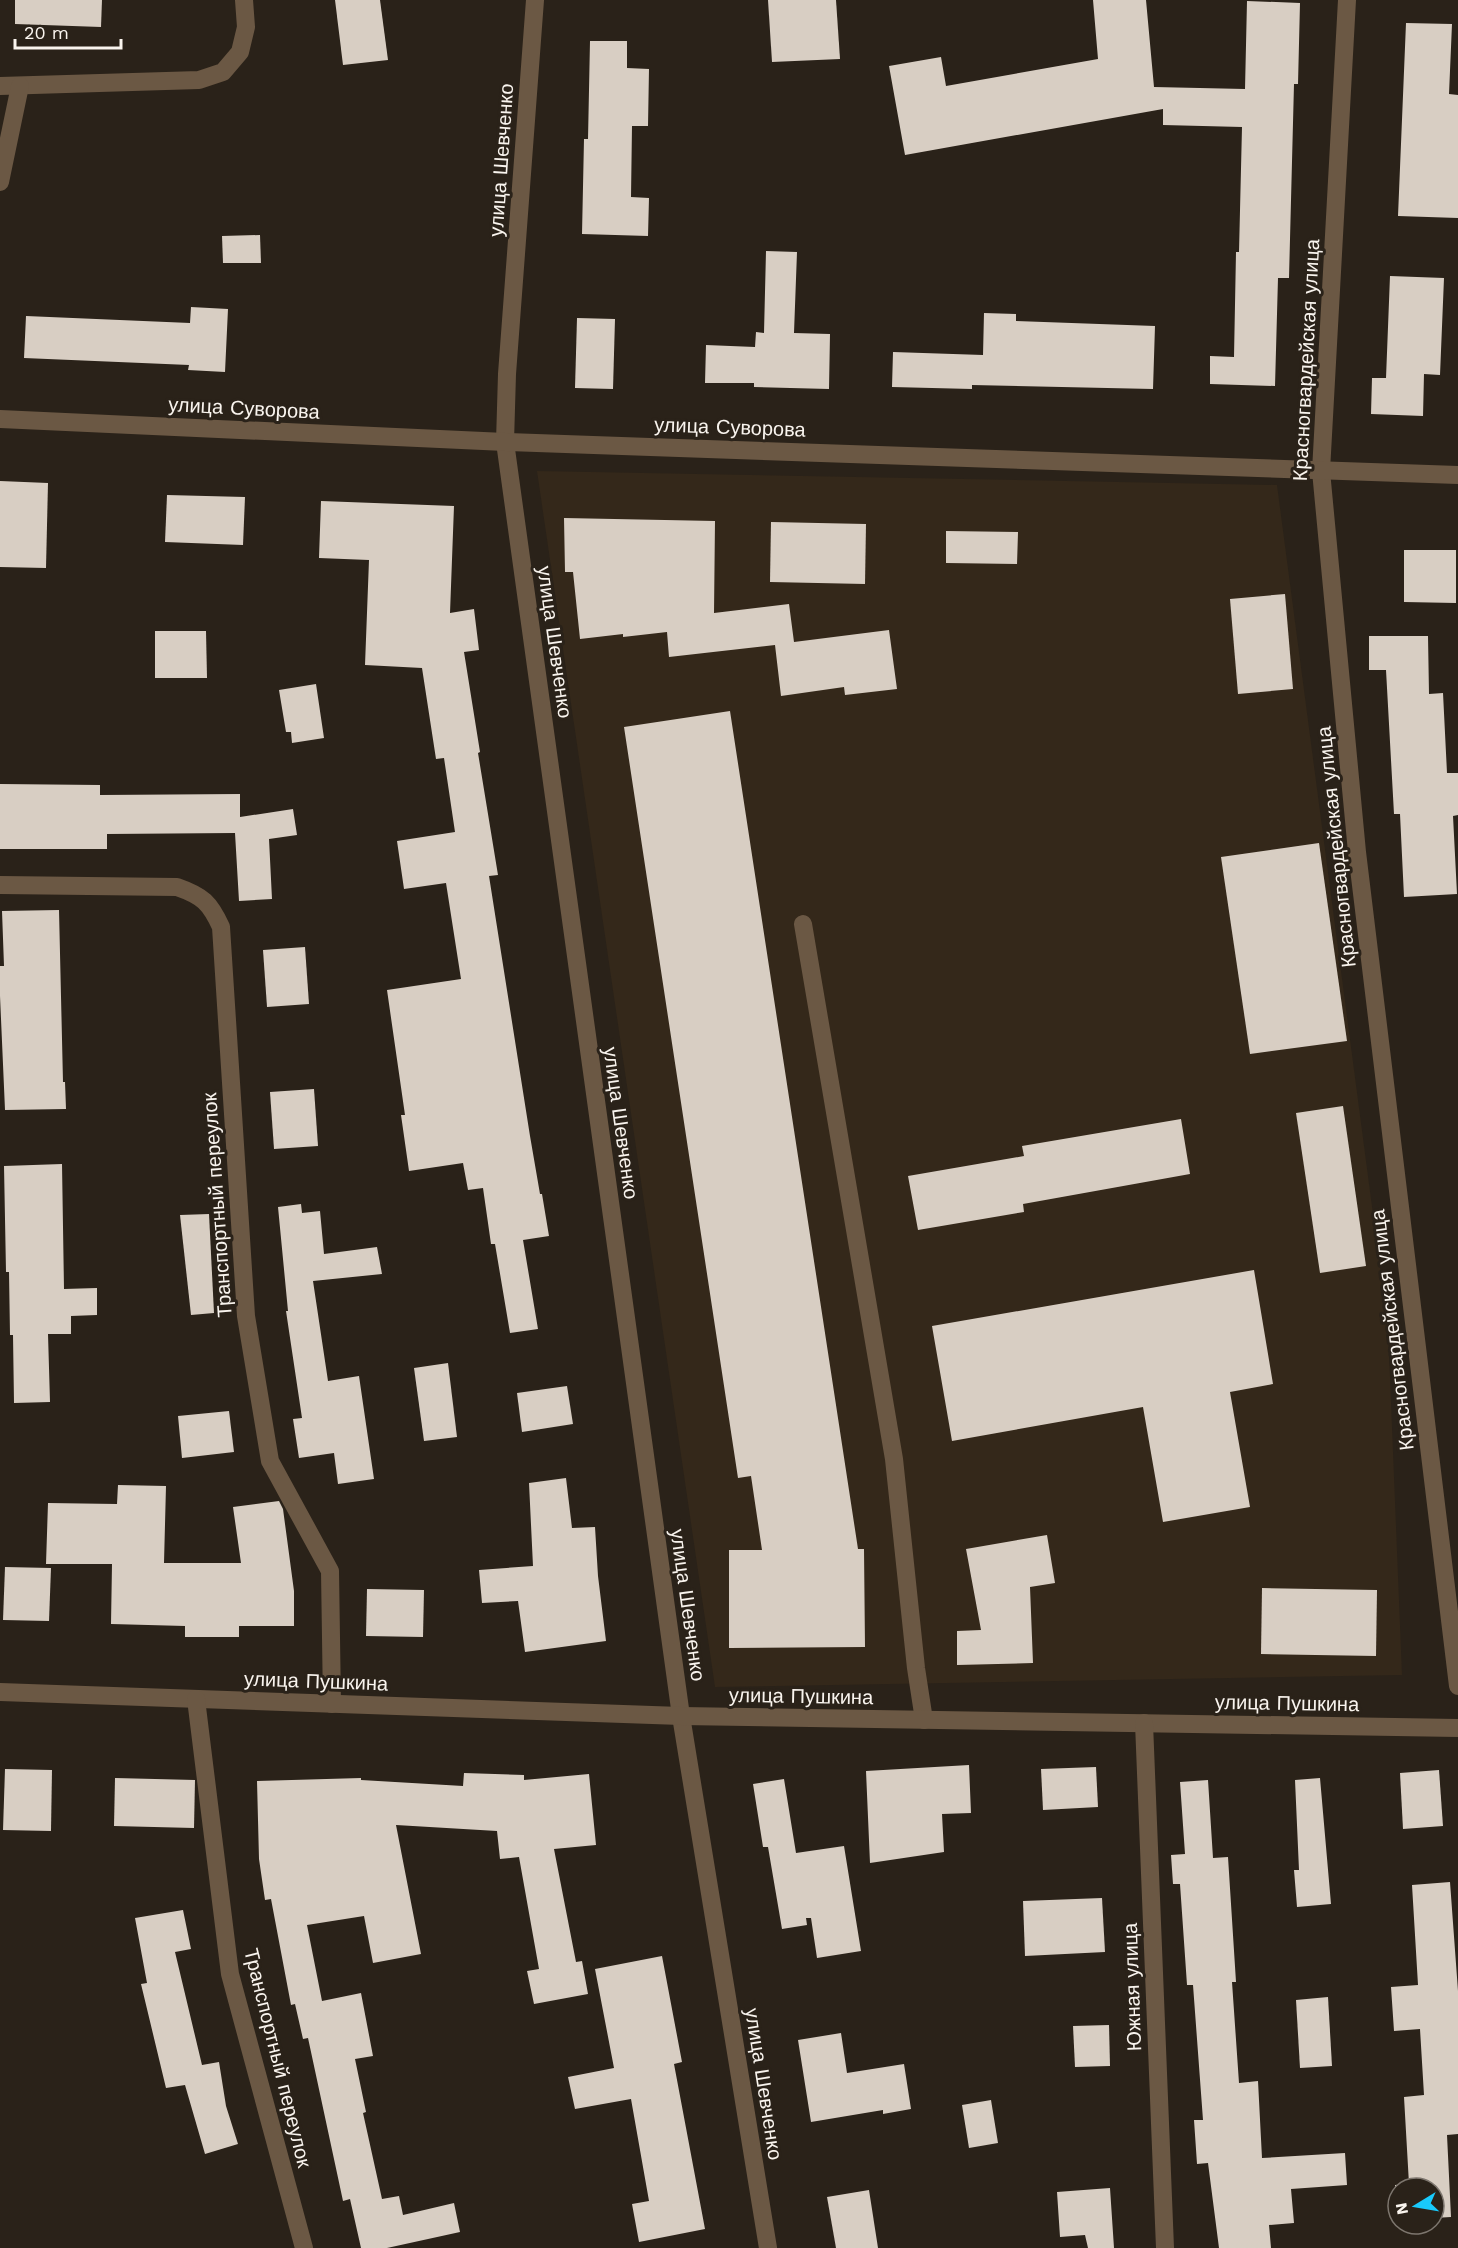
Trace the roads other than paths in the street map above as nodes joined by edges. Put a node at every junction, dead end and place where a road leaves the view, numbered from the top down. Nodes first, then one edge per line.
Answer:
1 (244, 0) edge
2 (536, 0) edge
3 (1347, 0) edge
4 (0, 86) edge
5 (20, 86) junction
6 (0, 182) edge
7 (0, 419) edge
8 (505, 442) junction
9 (1321, 471) junction
10 (1458, 475) edge
11 (0, 885) edge
12 (803, 924) dead end
13 (1458, 1686) edge
14 (0, 1692) edge
15 (196, 1699) junction
16 (333, 1704) junction
17 (681, 1716) junction
18 (924, 1720) junction
19 (1144, 1723) junction
20 (1458, 1728) edge
21 (304, 2248) edge
22 (768, 2248) edge
23 (1165, 2248) edge

1 - 5 street
2 - 8 street, улица Шевченко
3 - 9 street, Красногвардейская улица
4 - 5 street
5 - 6 street
7 - 8 street, улица Суворова
8 - 9 street, улица Суворова
8 - 17 street, улица Шевченко
9 - 10 street, улица Суворова
9 - 13 street, Красногвардейская улица
11 - 16 street, Транспортный переулок
12 - 18 street
14 - 15 street, улица Пушкина
15 - 16 street, улица Пушкина
15 - 21 street, Транспортный переулок
16 - 17 street, улица Пушкина
17 - 18 street, улица Пушкина
17 - 22 street, улица Шевченко
18 - 19 street, улица Пушкина
19 - 20 street, улица Пушкина
19 - 23 street, Южная улица

